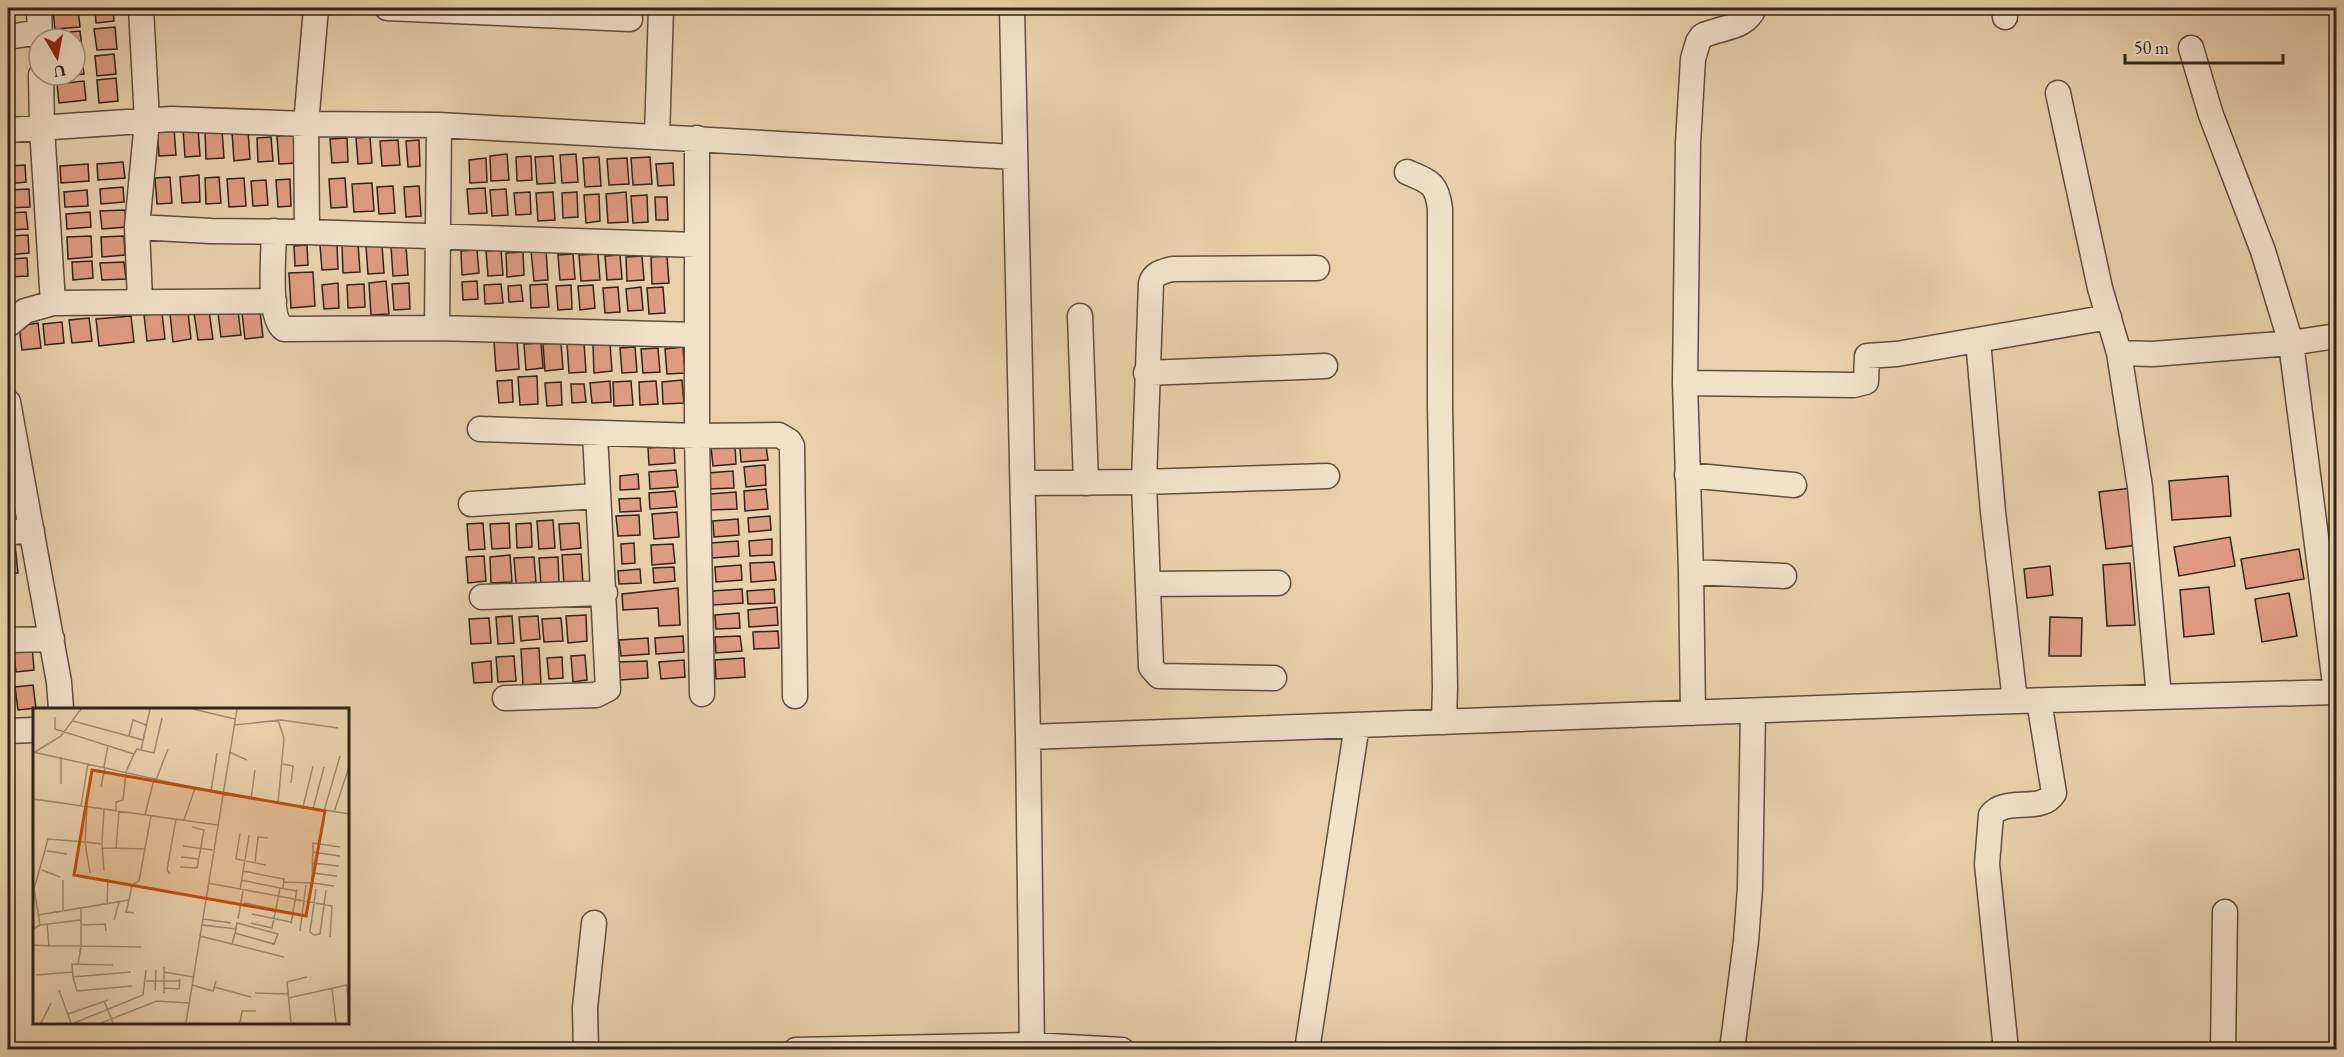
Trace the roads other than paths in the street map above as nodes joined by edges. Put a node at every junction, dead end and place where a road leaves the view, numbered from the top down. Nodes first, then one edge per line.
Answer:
1 (39, 8) edge
2 (141, 8) edge
3 (316, 8) edge
4 (387, 8) edge
5 (661, 8) edge
6 (1012, 8) edge
7 (1754, 8) edge
8 (630, 19) dead end
9 (40, 27) edge
10 (27, 36) edge
11 (8, 37) edge
12 (2191, 48) dead end
13 (41, 87) edge
14 (2058, 93) dead end
15 (147, 121) junction
16 (306, 124) junction
17 (439, 125) junction
18 (42, 128) junction
19 (8, 130) edge
20 (657, 137) junction
21 (697, 138) junction
22 (1015, 157) junction
23 (1407, 172) dead end
24 (137, 226) junction
25 (274, 231) junction
26 (307, 232) junction
27 (438, 236) junction
28 (697, 245) junction
29 (1317, 268) dead end
30 (140, 301) junction
31 (274, 301) junction
32 (53, 303) junction
33 (1080, 316) dead end
34 (2109, 317) junction
35 (8, 326) edge
36 (437, 328) junction
37 (697, 335) junction
38 (2337, 336) edge
39 (1978, 340) junction
40 (2290, 343) junction
41 (2119, 353) junction
42 (1324, 366) dead end
43 (1146, 373) junction
44 (1684, 383) junction
45 (8, 402) edge
46 (480, 429) dead end
47 (595, 433) junction
48 (10, 434) edge
49 (697, 436) junction
50 (1687, 475) junction
51 (1327, 476) dead end
52 (1144, 482) junction
53 (1023, 483) junction
54 (1086, 483) junction
55 (1794, 484) dead end
56 (597, 496) junction
57 (471, 504) dead end
58 (32, 531) junction
59 (8, 532) edge
60 (1691, 572) junction
61 (1784, 576) dead end
62 (1278, 583) dead end
63 (1148, 584) junction
64 (605, 593) junction
65 (482, 597) dead end
66 (52, 639) junction
67 (8, 640) edge
68 (1274, 678) dead end
69 (2335, 681) edge
70 (2158, 685) junction
71 (702, 694) dead end
72 (795, 696) dead end
73 (2014, 697) junction
74 (505, 698) dead end
75 (1692, 700) junction
76 (2039, 701) junction
77 (1445, 706) junction
78 (61, 708) edge
79 (1753, 711) junction
80 (1028, 721) junction
81 (1357, 725) junction
82 (33, 730) edge
83 (8, 732) edge
84 (2225, 912) dead end
85 (594, 923) dead end
86 (1032, 1036) edge
87 (586, 1042) edge
88 (1308, 1043) edge
89 (796, 1050) edge
90 (1122, 1050) edge
91 (1732, 1050) edge
92 (2006, 1050) edge
93 (2223, 1050) edge

1 - 9 street
2 - 15 street
3 - 16 street
4 - 8 street
5 - 20 street
6 - 22 street
7 - 44 street
10 - 11 street
12 - 40 street
13 - 18 street
14 - 34 street
15 - 16 street
15 - 18 street
15 - 24 street
16 - 17 street
16 - 26 street
17 - 20 street
17 - 27 street
18 - 19 street
18 - 32 street
20 - 21 street
21 - 22 street
21 - 28 street
22 - 53 street
23 - 77 street
24 - 25 street
24 - 30 street
25 - 26 street
25 - 31 street
26 - 27 street
27 - 28 street
27 - 36 street
28 - 37 street
29 - 43 street
30 - 31 street
30 - 32 street
31 - 36 street
32 - 35 street
33 - 54 street
34 - 39 street
34 - 41 street
36 - 37 street
37 - 49 street
38 - 40 street
39 - 44 street
39 - 73 street
40 - 41 street
40 - 69 street
41 - 70 street
42 - 43 street
43 - 52 street
44 - 50 street
45 - 48 street
46 - 47 street
47 - 49 street
47 - 56 street
48 - 58 street
49 - 71 street
49 - 72 street
50 - 55 street
50 - 60 street
51 - 52 street
52 - 54 street
52 - 63 street
53 - 54 street
53 - 80 street
56 - 57 street
56 - 64 street
58 - 59 street
58 - 66 street
60 - 61 street
60 - 75 street
62 - 63 street
63 - 68 street
64 - 65 street
64 - 74 street
66 - 67 street
66 - 78 street
69 - 70 street
70 - 76 street
73 - 76 street
73 - 79 street
75 - 77 street
75 - 79 street
76 - 92 street
77 - 81 street
79 - 91 street
80 - 81 street
80 - 86 street
81 - 88 street
82 - 83 street
84 - 93 street
85 - 87 street
86 - 89 street
86 - 90 street

